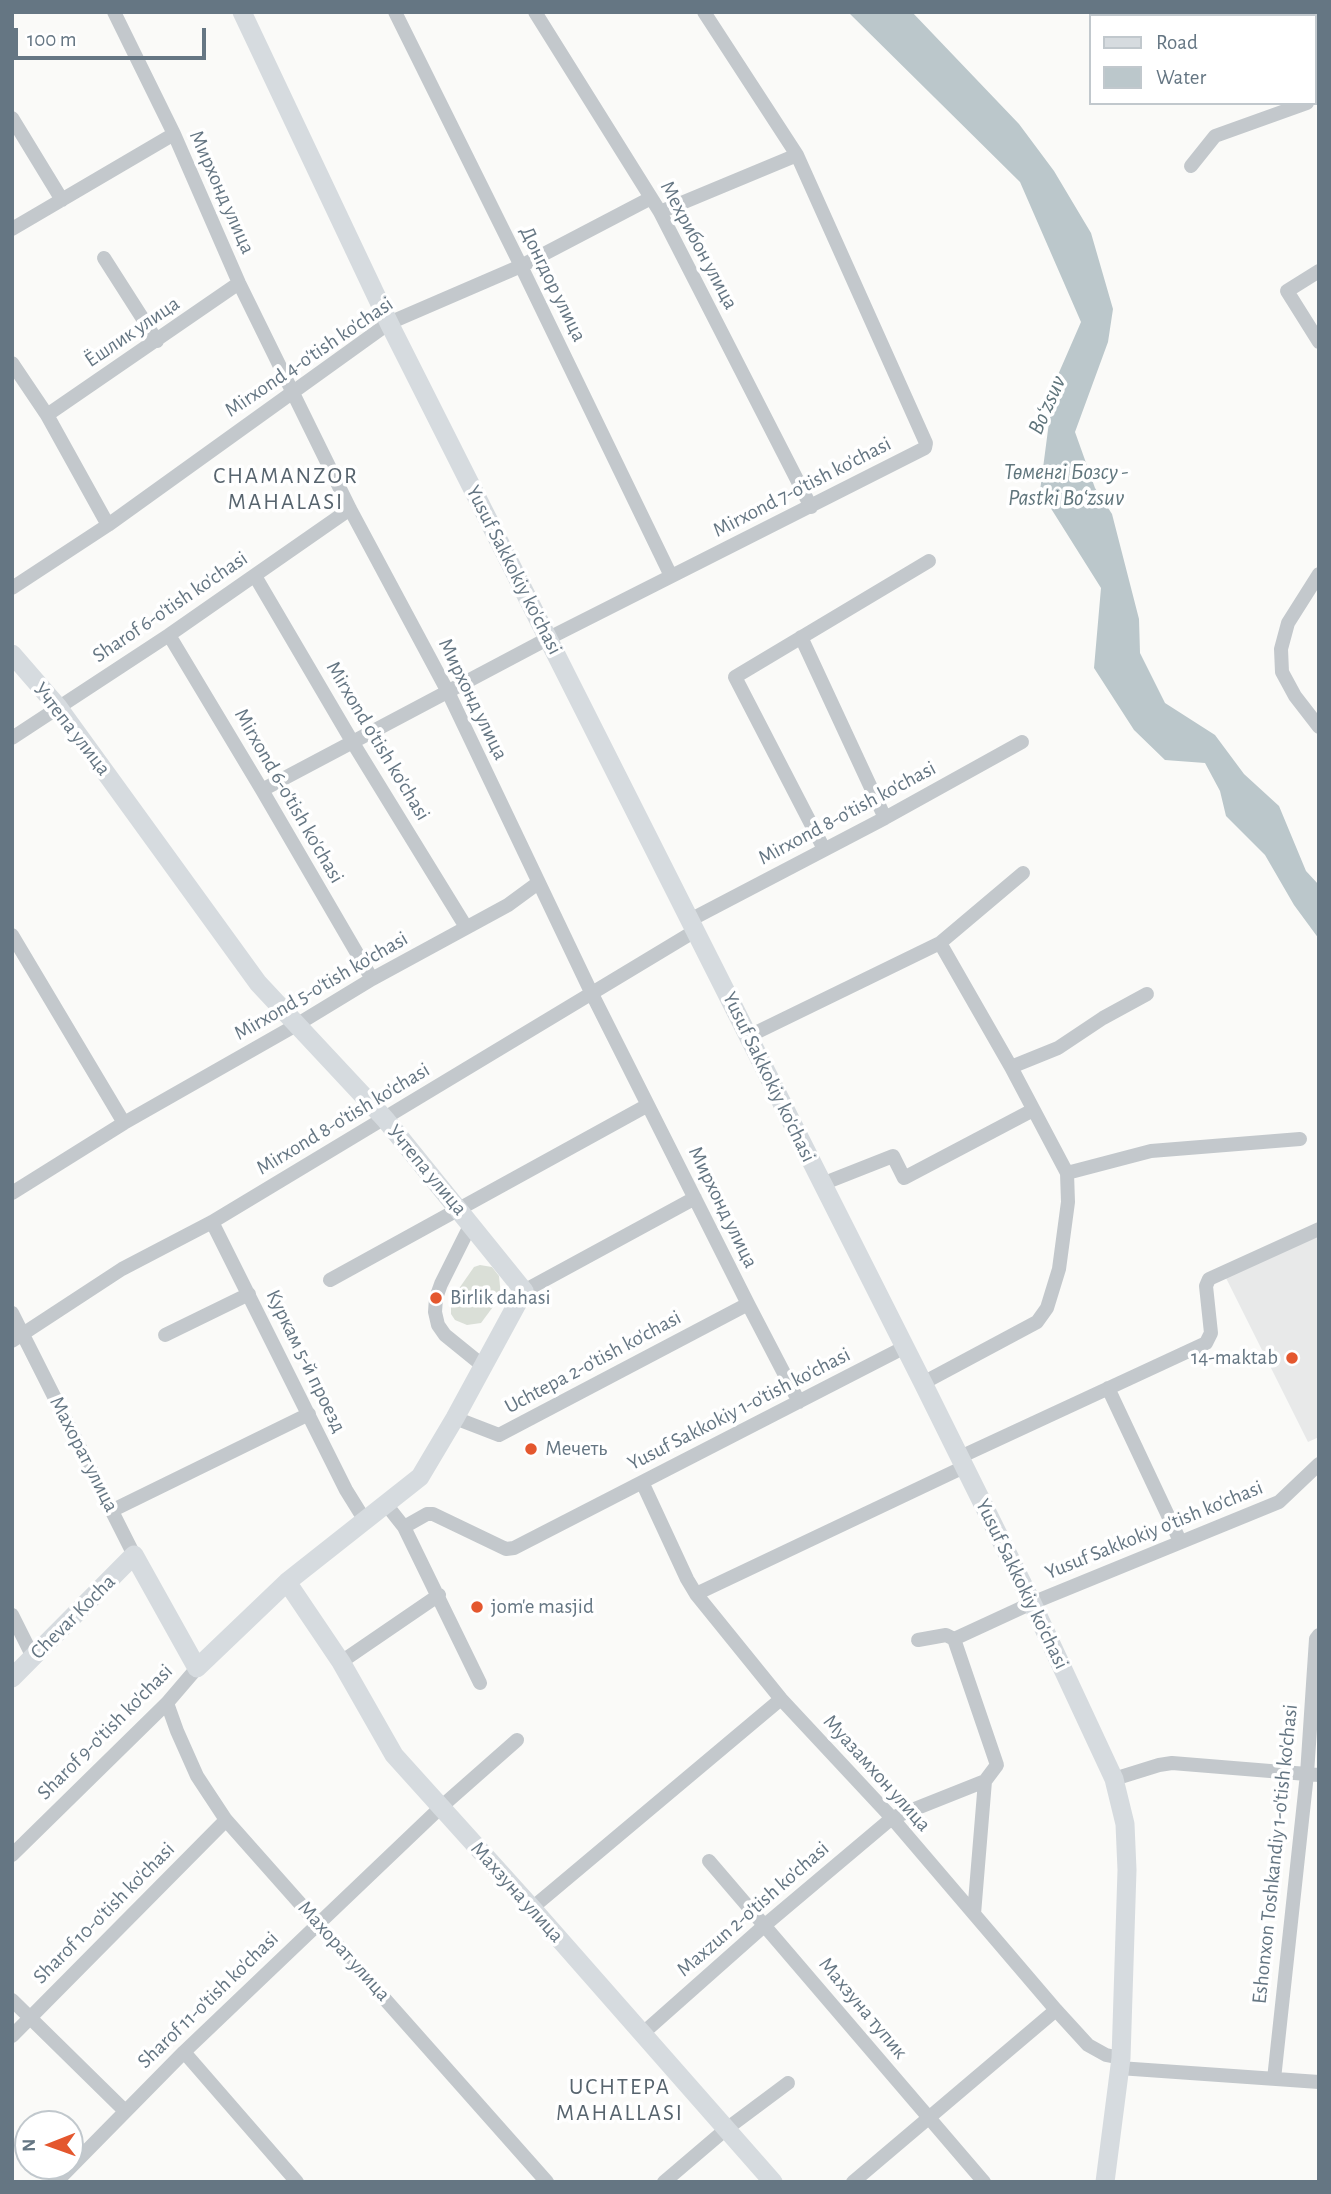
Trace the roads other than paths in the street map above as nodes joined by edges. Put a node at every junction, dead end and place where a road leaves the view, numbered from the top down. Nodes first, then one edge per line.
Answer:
1 (114, 12) edge
2 (242, 12) edge
3 (395, 12) edge
4 (535, 12) edge
5 (704, 12) edge
6 (1301, 105) edge
7 (12, 118) edge
8 (174, 134) junction
9 (797, 155) junction
10 (1191, 166) dead end
11 (651, 198) junction
12 (62, 200) junction
13 (660, 212) junction
14 (12, 229) edge
15 (104, 258) dead end
16 (522, 266) junction
17 (1319, 271) edge
18 (239, 283) junction
19 (389, 323) junction
20 (157, 341) junction
21 (1319, 342) edge
22 (12, 363) edge
23 (292, 391) junction
24 (47, 415) junction
25 (811, 507) junction
26 (350, 509) junction
27 (108, 525) junction
28 (929, 561) dead end
29 (1319, 574) edge
30 (255, 576) junction
31 (671, 576) junction
32 (13, 587) edge
33 (169, 635) junction
34 (801, 637) junction
35 (549, 638) junction
36 (12, 654) edge
37 (448, 692) junction
38 (58, 707) junction
39 (1319, 727) edge
40 (12, 737) edge
41 (1023, 742) dead end
42 (353, 743) junction
43 (262, 790) junction
44 (885, 818) junction
45 (824, 849) junction
46 (1023, 873) dead end
47 (538, 883) junction
48 (693, 925) junction
49 (466, 927) junction
50 (12, 935) edge
51 (940, 943) junction
52 (372, 979) junction
53 (591, 992) junction
54 (1147, 994) dead end
55 (298, 1024) junction
56 (749, 1036) junction
57 (1011, 1067) junction
58 (649, 1105) junction
59 (1033, 1110) junction
60 (384, 1119) junction
61 (124, 1123) junction
62 (1300, 1139) dead end
63 (1067, 1173) junction
64 (822, 1185) junction
65 (12, 1193) edge
66 (695, 1198) junction
67 (459, 1208) junction
68 (212, 1222) junction
69 (471, 1224) junction
70 (1319, 1229) edge
71 (330, 1280) dead end
72 (524, 1291) junction
73 (249, 1294) junction
74 (748, 1304) junction
75 (12, 1313) edge
76 (165, 1335) dead end
77 (18, 1338) edge
78 (905, 1347) junction
79 (482, 1366) junction
80 (923, 1383) junction
81 (1108, 1388) junction
82 (799, 1402) junction
83 (309, 1414) junction
84 (455, 1418) junction
85 (962, 1462) junction
86 (1319, 1464) edge
87 (642, 1482) junction
88 (386, 1503) junction
89 (113, 1510) junction
90 (364, 1519) junction
91 (404, 1527) junction
92 (1181, 1541) junction
93 (134, 1555) junction
94 (287, 1582) junction
95 (696, 1594) junction
96 (439, 1595) junction
97 (1032, 1603) junction
98 (12, 1615) edge
99 (1319, 1636) edge
100 (954, 1639) junction
101 (918, 1640) dead end
102 (33, 1657) junction
103 (341, 1662) junction
104 (197, 1668) junction
105 (12, 1678) edge
106 (480, 1682) dead end
107 (781, 1699) junction
108 (167, 1703) junction
109 (517, 1740) dead end
110 (1313, 1775) edge
111 (1114, 1779) junction
112 (985, 1781) junction
113 (441, 1807) junction
114 (892, 1818) junction
115 (226, 1820) junction
116 (12, 1855) edge
117 (709, 1860) dead end
118 (532, 1908) junction
119 (974, 1914) junction
120 (320, 1923) junction
121 (765, 1925) junction
122 (12, 2000) edge
123 (1056, 2010) junction
124 (29, 2019) junction
125 (642, 2034) junction
126 (12, 2036) edge
127 (184, 2052) junction
128 (1120, 2063) junction
129 (1274, 2079) junction
130 (1319, 2082) edge
131 (788, 2083) dead end
132 (124, 2110) junction
133 (929, 2118) junction
134 (725, 2130) junction
135 (84, 2154) edge
136 (297, 2182) edge
137 (547, 2182) edge
138 (664, 2182) edge
139 (773, 2182) edge
140 (853, 2182) edge
141 (984, 2182) edge
142 (1105, 2182) edge

1 - 8 street, Мирхонд улица
2 - 19 street, Yusuf Sakkokiy ko'chasi
3 - 16 street, Донгдор улица
4 - 11 street, Мехрибон улица
5 - 9 street, Mirxond 7-o'tish ko'chasi
6 - 10 street
7 - 12 street
8 - 12 street
8 - 18 street, Мирхонд улица
9 - 13 street
9 - 25 street, Mirxond 7-o'tish ko'chasi
11 - 13 street, Мехрибон улица
11 - 16 street, Mirxond 4-o'tish ko'chasi
12 - 14 street
13 - 25 street, Мехрибон улица
15 - 20 street
16 - 19 street, Mirxond 4-o'tish ko'chasi
16 - 31 street, Донгдор улица
17 - 21 street
18 - 20 street, Ёшлик улица
18 - 23 street, Мирхонд улица
19 - 23 street, Mirxond 4-o'tish ko'chasi
19 - 35 street, Yusuf Sakkokiy ko'chasi
20 - 24 street, Ёшлик улица
22 - 24 street
23 - 26 street, Мирхонд улица
23 - 27 street, Mirxond 4-o'tish ko'chasi
24 - 27 street
25 - 31 street, Mirxond 7-o'tish ko'chasi
26 - 30 street, Sharof 6-o'tish ko'chasi
26 - 37 street, Мирхонд улица
27 - 32 street, Mirxond 4-o'tish ko'chasi
28 - 34 street
29 - 39 street
30 - 33 street, Sharof 6-o'tish ko'chasi
30 - 42 street, Mirxond o'tish ko'chasi
31 - 35 street, Mirxond 7-o'tish ko'chasi
33 - 38 street, Sharof 6-o'tish ko'chasi
33 - 43 street, Mirxond 6-o'tish ko'chasi
34 - 44 street
34 - 45 street
35 - 37 street, Mirxond 7-o'tish ko'chasi
35 - 48 street, Yusuf Sakkokiy ko'chasi
36 - 38 street, Учтепа улица
37 - 42 street, Mirxond 7-o'tish ko'chasi
37 - 47 street, Мирхонд улица
38 - 40 street, Sharof 6-o'tish ko'chasi
38 - 55 street, Учтепа улица
41 - 44 street, Mirxond 8-o'tish ko'chasi
42 - 43 street, Mirxond 7-o'tish ko'chasi
42 - 49 street, Mirxond o'tish ko'chasi
43 - 52 street, Mirxond 6-o'tish ko'chasi
44 - 45 street, Mirxond 8-o'tish ko'chasi
45 - 48 street, Mirxond 8-o'tish ko'chasi
46 - 51 street
47 - 49 street, Mirxond 5-o'tish ko'chasi
47 - 53 street, Мирхонд улица
48 - 53 street, Mirxond 8-o'tish ko'chasi
48 - 56 street, Yusuf Sakkokiy ko'chasi
49 - 52 street, Mirxond 5-o'tish ko'chasi
50 - 61 street
51 - 56 street
51 - 57 street
52 - 55 street, Mirxond 5-o'tish ko'chasi
53 - 58 street, Мирхонд улица
53 - 60 street, Mirxond 8-o'tish ko'chasi
54 - 57 street
55 - 60 street, Учтепа улица
55 - 61 street, Mirxond 5-o'tish ko'chasi
56 - 64 street, Yusuf Sakkokiy ko'chasi
57 - 59 street
58 - 66 street, Мирхонд улица
58 - 67 street
59 - 63 street
59 - 64 street
60 - 67 street, Учтепа улица
60 - 68 street, Mirxond 8-o'tish ko'chasi
61 - 65 street, Mirxond 5-o'tish ko'chasi
62 - 63 street
63 - 80 street
64 - 78 street, Yusuf Sakkokiy ko'chasi
66 - 72 street
66 - 74 street, Мирхонд улица
67 - 69 street, Учтепа улица
67 - 71 street
68 - 73 street, Куркам 5-й проезд
68 - 77 street, Mirxond 8-o'tish ko'chasi
69 - 72 street, Учтепа улица
69 - 79 street
70 - 81 street
72 - 79 street
73 - 76 street
73 - 83 street, Куркам 5-й проезд
74 - 82 street, Мирхонд улица
74 - 84 street, Uchtepa 2-o'tish ko'chasi
75 - 77 street, Махорат улица
77 - 89 street, Махорат улица
78 - 80 street, Yusuf Sakkokiy ko'chasi
78 - 82 street, Yusuf Sakkokiy 1-o'tish ko'chasi
79 - 84 street
80 - 85 street, Yusuf Sakkokiy ko'chasi
81 - 85 street
81 - 92 street
82 - 87 street, Yusuf Sakkokiy 1-o'tish ko'chasi
83 - 89 street
83 - 90 street, Куркам 5-й проезд
84 - 88 street
85 - 95 street
85 - 97 street, Yusuf Sakkokiy ko'chasi
86 - 92 street, Yusuf Sakkokiy o'tish ko'chasi
87 - 91 street, Yusuf Sakkokiy 1-o'tish ko'chasi
87 - 95 street, Муазамхон улица
88 - 90 street
88 - 91 street
89 - 93 street, Махорат улица
90 - 94 street
91 - 96 street
92 - 97 street, Yusuf Sakkokiy o'tish ko'chasi
93 - 102 street, Chevar Kocha
93 - 104 street, Махорат улица
94 - 103 street, Махзуна улица
94 - 104 street
95 - 107 street, Муазамхон улица
96 - 103 street
96 - 106 street
97 - 100 street, Yusuf Sakkokiy o'tish ko'chasi
97 - 111 street, Yusuf Sakkokiy ko'chasi
98 - 102 street
99 - 110 street, Eshonxon Toshkandiy 1-o'tish ko'chasi
100 - 101 street, Yusuf Sakkokiy o'tish ko'chasi
100 - 112 street
102 - 105 street, Chevar Kocha
103 - 113 street, Махзуна улица
104 - 108 street, Sharof 9-o'tish ko'chasi
107 - 114 street, Муазамхон улица
107 - 118 street
108 - 115 street, Махорат улица
108 - 116 street, Sharof 9-o'tish ko'chasi
109 - 113 street, Sharof 11-o'tish ko'chasi
110 - 111 street
110 - 129 street, Eshonxon Toshkandiy 1-o'tish ko'chasi
111 - 128 street, Yusuf Sakkokiy ko'chasi
112 - 114 street, Maxzun 2-o'tish ko'chasi
112 - 119 street
113 - 118 street, Махзуна улица
113 - 120 street, Sharof 11-o'tish ko'chasi
114 - 119 street, Муазамхон улица
114 - 121 street, Maxzun 2-o'tish ko'chasi
115 - 120 street, Махорат улица
115 - 124 street, Sharof 10-o'tish ko'chasi
117 - 121 street, Махзуна тупик
118 - 125 street, Махзуна улица
119 - 123 street, Муазамхон улица
120 - 127 street, Sharof 11-o'tish ko'chasi
120 - 137 street, Махорат улица
121 - 125 street, Maxzun 2-o'tish ko'chasi
121 - 133 street, Махзуна тупик
122 - 124 street
123 - 128 street, Муазамхон улица
123 - 133 street
124 - 126 street, Sharof 10-o'tish ko'chasi
124 - 132 street
125 - 134 street, Махзуна улица
127 - 132 street, Sharof 11-o'tish ko'chasi
127 - 136 street
128 - 129 street, Муазамхон улица
128 - 142 street, Yusuf Sakkokiy ko'chasi
129 - 130 street, Муазамхон улица
131 - 134 street
132 - 135 street, Sharof 11-o'tish ko'chasi
133 - 140 street
133 - 141 street, Махзуна тупик
134 - 138 street
134 - 139 street, Махзуна улица

